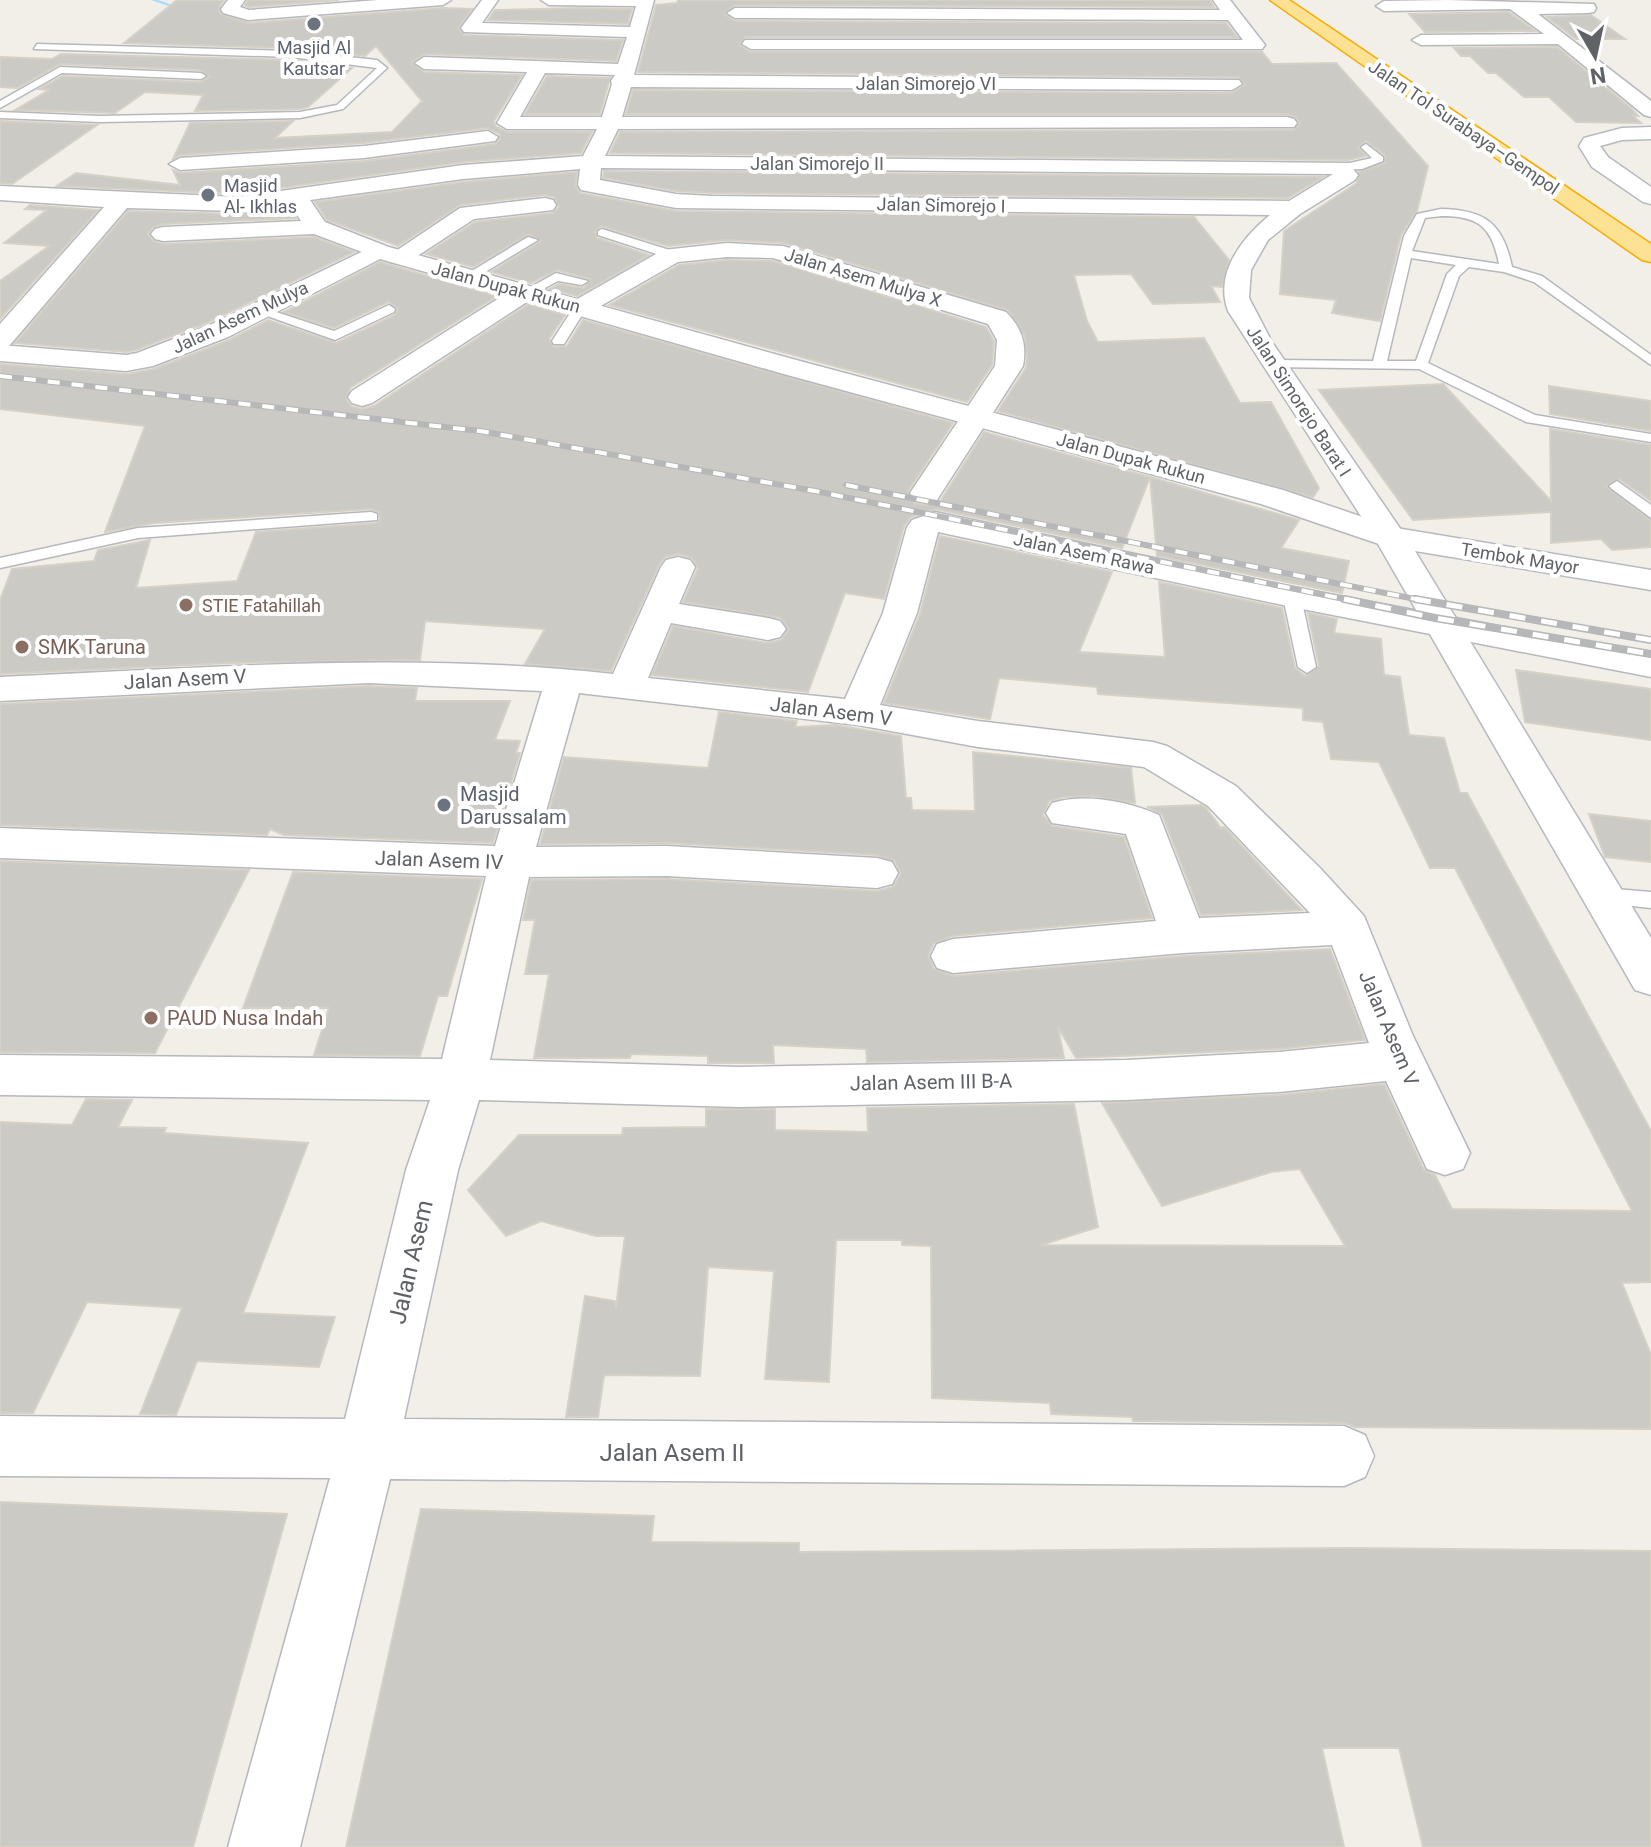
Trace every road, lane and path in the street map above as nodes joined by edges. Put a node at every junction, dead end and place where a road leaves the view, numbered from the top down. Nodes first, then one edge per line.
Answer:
1 (237, 0) edge
2 (443, 0) edge
3 (490, 0) edge
4 (549, 0) edge
5 (1221, 0) edge
6 (1278, 0) edge
7 (1311, 0) edge
8 (646, 1) edge
9 (1514, 4) edge
10 (1384, 6) dead end
11 (876, 7) edge
12 (1588, 8) dead end
13 (735, 13) dead end
14 (1235, 15) junction
15 (636, 32) junction
16 (1562, 39) junction
17 (1421, 40) dead end
18 (751, 44) dead end
19 (880, 46) junction
20 (37, 47) dead end
21 (424, 63) dead end
22 (1410, 66) dead end
23 (539, 67) junction
24 (201, 76) dead end
25 (622, 76) junction
26 (888, 83) junction
27 (1232, 84) dead end
28 (0, 105) edge
29 (1651, 111) edge
30 (0, 115) edge
31 (611, 122) junction
32 (892, 122) junction
33 (1287, 123) dead end
34 (495, 132) junction
35 (1651, 133) edge
36 (1366, 147) dead end
37 (305, 156) junction
38 (591, 162) junction
39 (895, 163) junction
40 (180, 164) dead end
41 (1340, 168) junction
42 (0, 193) edge
43 (296, 197) junction
44 (1651, 197) edge
45 (121, 201) junction
46 (545, 205) dead end
47 (898, 205) junction
48 (1296, 208) junction
49 (317, 227) junction
50 (602, 233) dead end
51 (163, 234) dead end
52 (532, 240) dead end
53 (388, 254) junction
54 (1406, 254) junction
55 (672, 255) junction
56 (1651, 255) edge
57 (1466, 263) junction
58 (1506, 269) junction
59 (468, 277) junction
60 (525, 293) junction
61 (581, 294) junction
62 (389, 309) dead end
63 (259, 311) junction
64 (0, 340) edge
65 (559, 341) dead end
66 (0, 353) edge
67 (1651, 361) edge
68 (1276, 364) junction
69 (1379, 365) junction
70 (1421, 365) junction
71 (362, 397) dead end
72 (975, 414) junction
73 (1651, 438) edge
74 (1617, 486) dead end
75 (926, 493) dead end
76 (1651, 513) edge
77 (371, 517) dead end
78 (1390, 537) junction
79 (0, 563) edge
80 (678, 567) dead end
81 (1651, 580) edge
82 (1292, 597) junction
83 (659, 611) junction
84 (1440, 626) junction
85 (768, 629) dead end
86 (1651, 666) edge
87 (1307, 667) dead end
88 (564, 680) junction
89 (625, 688) junction
90 (0, 689) edge
91 (858, 713) junction
92 (1066, 813) dead end
93 (0, 843) edge
94 (511, 862) junction
95 (877, 873) dead end
96 (1603, 896) junction
97 (1651, 900) edge
98 (1348, 928) junction
99 (1183, 936) junction
100 (953, 956) dead end
101 (1651, 977) edge
102 (1401, 1060) junction
103 (0, 1075) edge
104 (461, 1080) junction
105 (1445, 1153) dead end
106 (0, 1446) edge
107 (367, 1451) junction
108 (1344, 1456) dead end
109 (264, 1847) edge

1 - 2 street
3 - 15 street
4 - 8 street
5 - 14 street
6 - 56 highway, Jalan Tol Surabaya–Gempol
7 - 22 highway, Jalan Tol Surabaya–Gempol
8 - 15 street
9 - 10 street
9 - 12 street
9 - 16 street
11 - 13 street
11 - 14 street
11 - 19 street
14 - 19 street
15 - 25 street
16 - 17 street
16 - 29 street
18 - 19 street
19 - 26 street
20 - 30 lane
21 - 23 street, Jalan Simorejo VI
23 - 25 street, Jalan Simorejo VI
23 - 34 street
24 - 28 lane
25 - 26 street, Jalan Simorejo VI
25 - 31 street
26 - 27 street, Jalan Simorejo VI
26 - 32 street
31 - 32 street
31 - 34 street
31 - 38 street
32 - 33 street
32 - 39 street
34 - 37 street
35 - 44 street
36 - 41 lane
37 - 40 street
37 - 43 street
38 - 39 street, Jalan Simorejo II
38 - 43 street, Jalan Simorejo II
38 - 47 street, Jalan Simorejo I
39 - 41 street, Jalan Simorejo II
39 - 47 street
41 - 48 street, Jalan Simorejo Barat I
42 - 45 street, Jalan Simorejo II
43 - 45 street, Jalan Simorejo II
43 - 49 street
45 - 64 street
46 - 53 street, Jalan Asem Mulya
47 - 48 street, Jalan Simorejo I
48 - 68 street, Jalan Simorejo Barat I
49 - 51 street
49 - 53 street, Jalan Dupak Rukun
50 - 55 lane
52 - 59 lane
53 - 59 street, Jalan Dupak Rukun
53 - 63 street, Jalan Asem Mulya
54 - 57 lane
54 - 58 lane
54 - 69 lane
55 - 61 street, Jalan Asem Mulya X
55 - 72 street, Jalan Asem Mulya X
57 - 58 lane
57 - 70 lane
58 - 67 lane
59 - 60 street, Jalan Dupak Rukun
60 - 61 street, Jalan Dupak Rukun
60 - 71 street
61 - 65 lane
61 - 72 street, Jalan Dupak Rukun
62 - 63 lane
63 - 66 street, Jalan Asem Mulya
68 - 69 lane
68 - 78 street, Jalan Simorejo Barat I
69 - 70 lane
70 - 73 lane
72 - 75 street
72 - 78 street, Jalan Dupak Rukun
74 - 76 lane
77 - 79 lane
78 - 81 street, Tembok Mayor
78 - 84 street
80 - 83 street
82 - 84 street, Jalan Asem Rawa
82 - 87 lane
82 - 91 street, Jalan Asem Rawa
83 - 85 street
83 - 89 street
84 - 86 street, Jalan Asem Rawa
84 - 96 street
88 - 89 street, Jalan Asem V
88 - 90 street, Jalan Asem V
88 - 94 street, Jalan Asem
89 - 91 street, Jalan Asem V
91 - 98 street, Jalan Asem V
92 - 99 street
93 - 94 street, Jalan Asem IV
94 - 95 street, Jalan Asem IV
94 - 104 street, Jalan Asem
96 - 97 lane
96 - 101 street
98 - 99 street
98 - 102 street, Jalan Asem V
99 - 100 street
102 - 104 street, Jalan Asem III B-A
102 - 105 street, Jalan Asem V
103 - 104 street, Jalan Asem III B-A
104 - 107 street, Jalan Asem
106 - 107 street, Jalan Asem II
107 - 108 street, Jalan Asem II
107 - 109 street, Jalan Asem

